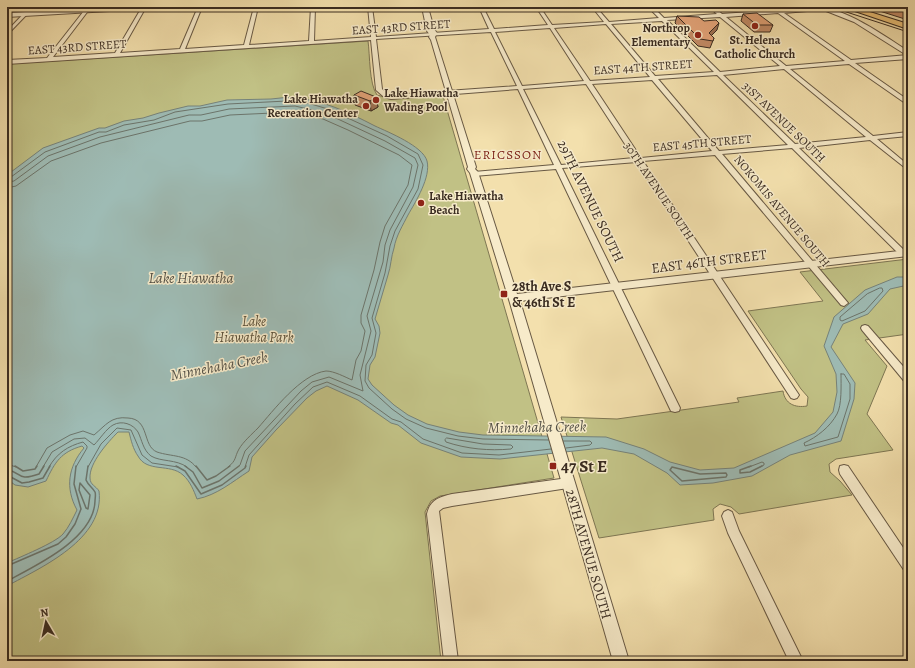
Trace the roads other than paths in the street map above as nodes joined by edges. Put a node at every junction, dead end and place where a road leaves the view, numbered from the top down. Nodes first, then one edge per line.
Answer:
1 (32, 7) edge
2 (144, 7) edge
3 (200, 7) edge
4 (256, 7) edge
5 (313, 7) edge
6 (370, 7) edge
7 (425, 7) edge
8 (481, 7) edge
9 (538, 7) edge
10 (594, 7) edge
11 (650, 7) edge
12 (711, 7) edge
13 (772, 7) edge
14 (819, 7) edge
15 (847, 7) edge
16 (858, 7) edge
17 (88, 8) edge
18 (779, 12) junction
19 (27, 13) junction
20 (7, 14) edge
21 (722, 16) junction
22 (663, 20) junction
23 (608, 24) junction
24 (908, 24) edge
25 (551, 27) junction
26 (908, 27) edge
27 (493, 31) junction
28 (7, 34) edge
29 (433, 35) junction
30 (374, 38) junction
31 (310, 42) junction
32 (246, 46) junction
33 (182, 50) junction
34 (117, 54) junction
35 (908, 54) edge
36 (908, 57) edge
37 (49, 59) junction
38 (7, 62) edge
39 (849, 62) junction
40 (785, 68) junction
41 (717, 73) junction
42 (654, 78) junction
43 (588, 82) junction
44 (520, 87) junction
45 (450, 92) junction
46 (908, 103) edge
47 (908, 134) edge
48 (871, 138) junction
49 (793, 146) junction
50 (717, 153) junction
51 (638, 160) junction
52 (558, 167) junction
53 (908, 168) edge
54 (473, 171) junction
55 (906, 253) edge
56 (811, 264) junction
57 (715, 275) junction
58 (616, 286) junction
59 (513, 298) junction
60 (844, 303) dead end
61 (865, 328) dead end
62 (908, 379) edge
63 (794, 395) dead end
64 (675, 408) dead end
65 (844, 470) dead end
66 (568, 482) junction
67 (728, 516) dead end
68 (908, 566) edge
69 (451, 661) edge
70 (621, 661) edge
71 (796, 661) edge

1 - 19 street
2 - 17 street
2 - 34 street
3 - 33 street
4 - 32 street
5 - 31 street
6 - 30 street
7 - 29 street, 28TH AVENUE SOUTH
8 - 27 street, 29TH AVENUE SOUTH
9 - 25 street, 30TH AVENUE SOUTH
10 - 23 street, NOKOMIS AVENUE SOUTH
11 - 22 street, 31ST AVENUE SOUTH
12 - 21 street
13 - 18 street
14 - 18 street, EAST 43RD STREET
14 - 35 street
15 - 26 highway
16 - 24 highway
17 - 19 street
17 - 37 street
18 - 21 street, EAST 43RD STREET
18 - 39 street
19 - 20 street
19 - 28 street
21 - 22 street, EAST 43RD STREET
21 - 40 street
22 - 23 street, EAST 43RD STREET
22 - 41 street, 31ST AVENUE SOUTH
23 - 25 street, EAST 43RD STREET
23 - 42 street, NOKOMIS AVENUE SOUTH
25 - 27 street, EAST 43RD STREET
25 - 43 street, 30TH AVENUE SOUTH
27 - 29 street, EAST 43RD STREET
27 - 44 street, 29TH AVENUE SOUTH
29 - 30 street, EAST 43RD STREET
29 - 45 street, 28TH AVENUE SOUTH
30 - 31 street, EAST 43RD STREET
30 - 45 street, EAST 44TH STREET
31 - 32 street, EAST 43RD STREET
32 - 33 street, EAST 43RD STREET
33 - 34 street, EAST 43RD STREET
34 - 37 street, EAST 43RD STREET
36 - 39 street, EAST 44TH STREET
37 - 38 street, EAST 43RD STREET
39 - 40 street, EAST 44TH STREET
39 - 46 street
40 - 41 street, EAST 44TH STREET
40 - 48 street
41 - 42 street, EAST 44TH STREET
41 - 49 street, 31ST AVENUE SOUTH
42 - 43 street, EAST 44TH STREET
42 - 50 street, NOKOMIS AVENUE SOUTH
43 - 44 street, EAST 44TH STREET
43 - 51 street, 30TH AVENUE SOUTH
44 - 45 street, EAST 44TH STREET
44 - 52 street, 29TH AVENUE SOUTH
45 - 54 street, 28TH AVENUE SOUTH
47 - 48 street, EAST 45TH STREET
48 - 49 street, EAST 45TH STREET
48 - 53 street
49 - 50 street, EAST 45TH STREET
49 - 55 street, 31ST AVENUE SOUTH
50 - 51 street, EAST 45TH STREET
50 - 56 street, NOKOMIS AVENUE SOUTH
51 - 52 street, EAST 45TH STREET
51 - 57 street, 30TH AVENUE SOUTH
52 - 54 street, EAST 45TH STREET
52 - 58 street, 29TH AVENUE SOUTH
54 - 59 street, 28TH AVENUE SOUTH
55 - 56 street, EAST 46TH STREET
56 - 57 street, EAST 46TH STREET
56 - 60 street, NOKOMIS AVENUE SOUTH
57 - 58 street, EAST 46TH STREET
57 - 63 street, 30TH AVENUE SOUTH
58 - 59 street, EAST 46TH STREET
58 - 64 street, 29TH AVENUE SOUTH
59 - 66 street, 28TH AVENUE SOUTH
61 - 62 street
65 - 68 street
66 - 69 street
66 - 70 street, 28TH AVENUE SOUTH
67 - 71 street

